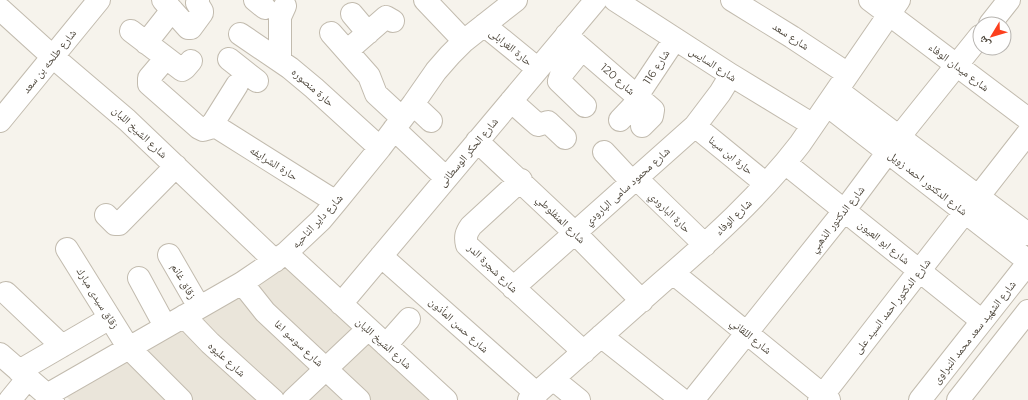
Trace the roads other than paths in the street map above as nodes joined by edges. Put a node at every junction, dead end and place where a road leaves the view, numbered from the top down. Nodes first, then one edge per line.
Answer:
1 (99, 0) edge
2 (198, 0) edge
3 (425, 0) edge
4 (596, 0) edge
5 (615, 0) edge
6 (732, 0) edge
7 (870, 0) edge
8 (1009, 0) edge
9 (505, 3) edge
10 (268, 4) edge
11 (167, 5) edge
12 (894, 7) edge
13 (0, 10) edge
14 (352, 14) dead end
15 (996, 16) edge
16 (393, 21) dead end
17 (484, 25) junction
18 (331, 33) dead end
19 (368, 33) junction
20 (240, 34) dead end
21 (675, 39) junction
22 (464, 41) junction
23 (574, 42) junction
24 (972, 46) edge
25 (347, 51) junction
26 (272, 55) junction
27 (53, 57) junction
28 (166, 58) junction
29 (229, 59) dead end
30 (191, 61) dead end
31 (956, 65) junction
32 (538, 69) junction
33 (731, 75) junction
34 (237, 84) junction
35 (837, 90) junction
36 (639, 97) junction
37 (511, 101) junction
38 (586, 106) dead end
39 (403, 117) junction
40 (1028, 119) edge
41 (620, 120) dead end
42 (0, 121) edge
43 (431, 121) dead end
44 (212, 124) junction
45 (813, 125) junction
46 (642, 126) dead end
47 (695, 126) junction
48 (1028, 133) edge
49 (565, 138) dead end
50 (477, 141) junction
51 (893, 145) junction
52 (380, 148) junction
53 (604, 152) dead end
54 (785, 163) junction
55 (176, 166) junction
56 (446, 178) junction
57 (521, 180) junction
58 (634, 180) junction
59 (766, 184) junction
60 (336, 202) junction
61 (972, 204) junction
62 (844, 211) junction
63 (106, 215) dead end
64 (575, 233) junction
65 (1028, 234) edge
66 (704, 245) junction
67 (67, 249) dead end
68 (168, 255) dead end
69 (381, 256) junction
70 (280, 257) junction
71 (1028, 262) edge
72 (919, 271) junction
73 (673, 273) junction
74 (139, 278) dead end
75 (242, 283) junction
76 (513, 288) junction
77 (6, 293) dead end
78 (642, 300) junction
79 (341, 304) junction
80 (1028, 311) edge
81 (183, 317) junction
82 (110, 318) junction
83 (409, 320) dead end
84 (982, 321) junction
85 (368, 329) junction
86 (747, 333) junction
87 (601, 336) junction
88 (386, 345) junction
89 (62, 346) junction
90 (128, 347) junction
91 (584, 352) junction
92 (0, 354) edge
93 (326, 369) junction
94 (24, 374) junction
95 (553, 379) junction
96 (50, 397) edge
97 (533, 397) edge
98 (823, 398) edge
99 (10, 400) edge
100 (181, 400) edge
101 (273, 400) edge
102 (293, 400) edge
103 (359, 400) edge
104 (446, 400) edge
105 (579, 400) edge
106 (682, 400) edge
107 (693, 400) edge
108 (920, 400) edge
109 (958, 400) edge

1 - 27 street, شارع طلحه بن سعد
2 - 11 street
3 - 22 street
4 - 23 street, شارع الحكر الوسطانى
5 - 21 street, شارع السايس
6 - 35 street, شارع سعد
7 - 12 street, شارع ميدان الوفاء
8 - 15 street
9 - 17 street, شارع داير الناحيه
10 - 26 street
11 - 28 street
12 - 31 street, شارع ميدان الوفاء
12 - 35 street, شارع الوفاء
13 - 27 street, شارع الشيخ اللبان
14 - 19 street
16 - 19 street
17 - 22 street, شارع داير الناحيه
17 - 32 street, حارة الغرابلى
18 - 25 street
19 - 25 street
20 - 26 street, حارة منصوره
21 - 33 street, شارع السايس
21 - 36 street, شارع 116
22 - 39 street, شارع داير الناحيه
23 - 32 street, شارع الحكر الوسطانى
23 - 36 street, شارع 120
23 - 38 street
24 - 31 street, شارع الدكتور الذهبي
25 - 39 street
26 - 34 street
26 - 52 street, حارة منصوره
27 - 42 street, شارع طلحه بن سعد
27 - 55 street, شارع الشيخ اللبان
28 - 30 street
28 - 44 street
29 - 34 street
31 - 40 street, شارع ميدان الوفاء
31 - 51 street, شارع الدكتور الذهبي
32 - 37 street, شارع الحكر الوسطانى
33 - 45 street, شارع السايس
33 - 47 street, شارع محمود سامى البارودي
34 - 44 street
35 - 45 street, شارع الوفاء
35 - 51 street, شارع الدكتور احمد زويل
36 - 41 street
36 - 46 street, شارع 120
37 - 49 street
37 - 50 street, شارع الحكر الوسطانى
39 - 43 street
39 - 52 street, شارع داير الناحيه
39 - 56 street
44 - 60 street, حارة الشرايفه
45 - 54 street, شارع الوفاء
47 - 58 street, شارع محمود سامى البارودي
47 - 59 street, حارة ابن سينا
48 - 61 street, شارع الدكتور احمد السيد على
50 - 56 street, شارع الحكر الوسطانى
50 - 57 street, شارع المنفلوطي
51 - 61 street, شارع الدكتور احمد زويل
51 - 62 street, شارع الدكتور الذهبي
52 - 60 street, شارع داير الناحيه
53 - 58 street, حارة البارودي
54 - 59 street, شارع الوفاء
54 - 62 street, شارع ابو العيون
55 - 63 street
55 - 70 street, شارع الشيخ اللبان
56 - 69 street, شارع الحكر الوسطانى
57 - 64 street, شارع المنفلوطي
57 - 76 street, شارع شجرة الدر
58 - 64 street, شارع محمود سامى البارودي
58 - 66 street, حارة البارودي
59 - 66 street, شارع الوفاء
60 - 70 street, شارع داير الناحيه
61 - 65 street, شارع الدكتور احمد زويل
61 - 71 street, شارع الدكتور احمد زويل
61 - 72 street, شارع الدكتور احمد السيد على
62 - 72 street, شارع ابو العيون
62 - 86 street, شارع الدكتور الذهبي
64 - 76 street, شارع محمود سامى البارودي
64 - 78 street, شارع المنفلوطي
66 - 73 street, شارع الوفاء
67 - 82 street, زقاق سيدى مبارك
68 - 81 street, زقاق غانم
69 - 79 street, شارع الحكر الوسطانى
69 - 97 street, شارع حسن المأذون
70 - 75 street, شارع داير الناحيه
70 - 79 street, شارع الشيخ اللبان
71 - 84 street, شارع الشهيد سعد محمد النبراوى
72 - 84 street, شارع ابو العيون
72 - 98 street, شارع الدكتور احمد السيد على
73 - 78 street, شارع الوفاء
73 - 86 street, شارع اللقاني
74 - 81 street
75 - 81 street, شارع داير الناحيه
75 - 93 street, شارع سوسو اغا
76 - 91 street, شارع شجرة الدر
77 - 89 street
78 - 87 street, شارع الوفاء
79 - 85 street, شارع الشيخ اللبان
80 - 109 street
81 - 90 street, شارع داير الناحيه
81 - 101 street, شارع عليوه
82 - 89 street
82 - 90 street, زقاق سيدى مبارك
83 - 88 street
84 - 108 street, شارع الشهيد سعد محمد النبراوى
85 - 88 street, شارع الشيخ اللبان
85 - 93 street
86 - 98 street, شارع اللقاني
86 - 107 street, شارع الدكتور الذهبي
87 - 91 street, شارع الوفاء
87 - 106 street
88 - 104 street, شارع الشيخ اللبان
89 - 94 street
90 - 96 street, شارع داير الناحيه
90 - 100 street, زقاق سيدى مبارك
91 - 95 street, شارع الوفاء
92 - 94 street
93 - 102 street
93 - 103 street, شارع سوسو اغا
94 - 96 street
94 - 99 street
95 - 97 street, شارع الوفاء
95 - 105 street

